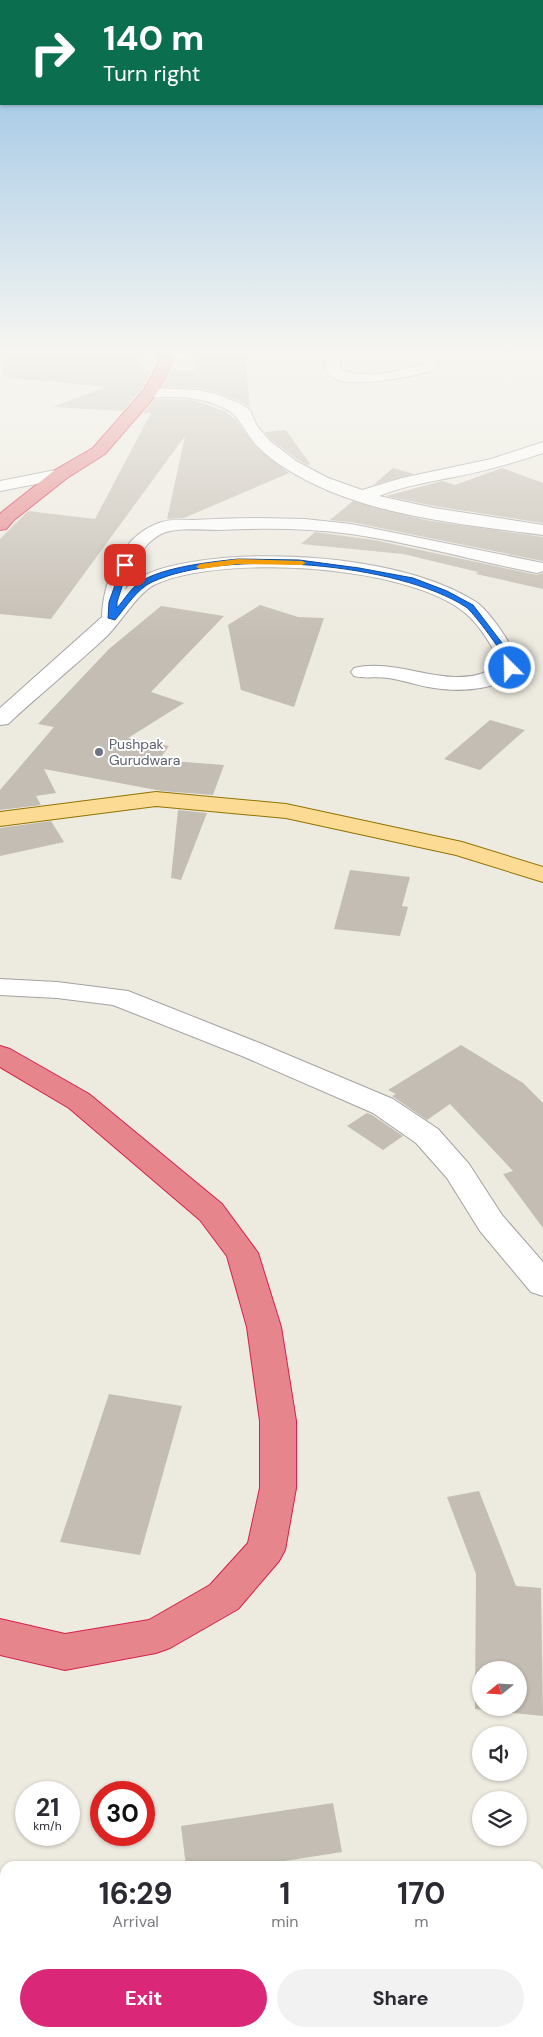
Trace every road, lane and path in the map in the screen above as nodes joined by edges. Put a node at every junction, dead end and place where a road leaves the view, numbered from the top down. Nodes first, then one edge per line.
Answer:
1 (101, 449) edge
2 (269, 449) edge
3 (537, 449) edge
4 (60, 474) junction
5 (0, 486) edge
6 (363, 496) junction
7 (0, 525) edge
8 (543, 530) edge
9 (538, 566) dead end
10 (112, 618) junction
11 (361, 672) dead end
12 (0, 719) edge
13 (0, 819) edge
14 (543, 875) edge
15 (0, 987) edge
16 (0, 1055) edge
17 (543, 1284) edge
18 (0, 1637) edge

1 - 4 highway
2 - 6 street
3 - 6 street
4 - 5 street
4 - 7 highway
6 - 8 street
9 - 10 street
10 - 11 street
10 - 12 street
13 - 14 main road
15 - 17 street
16 - 18 highway

